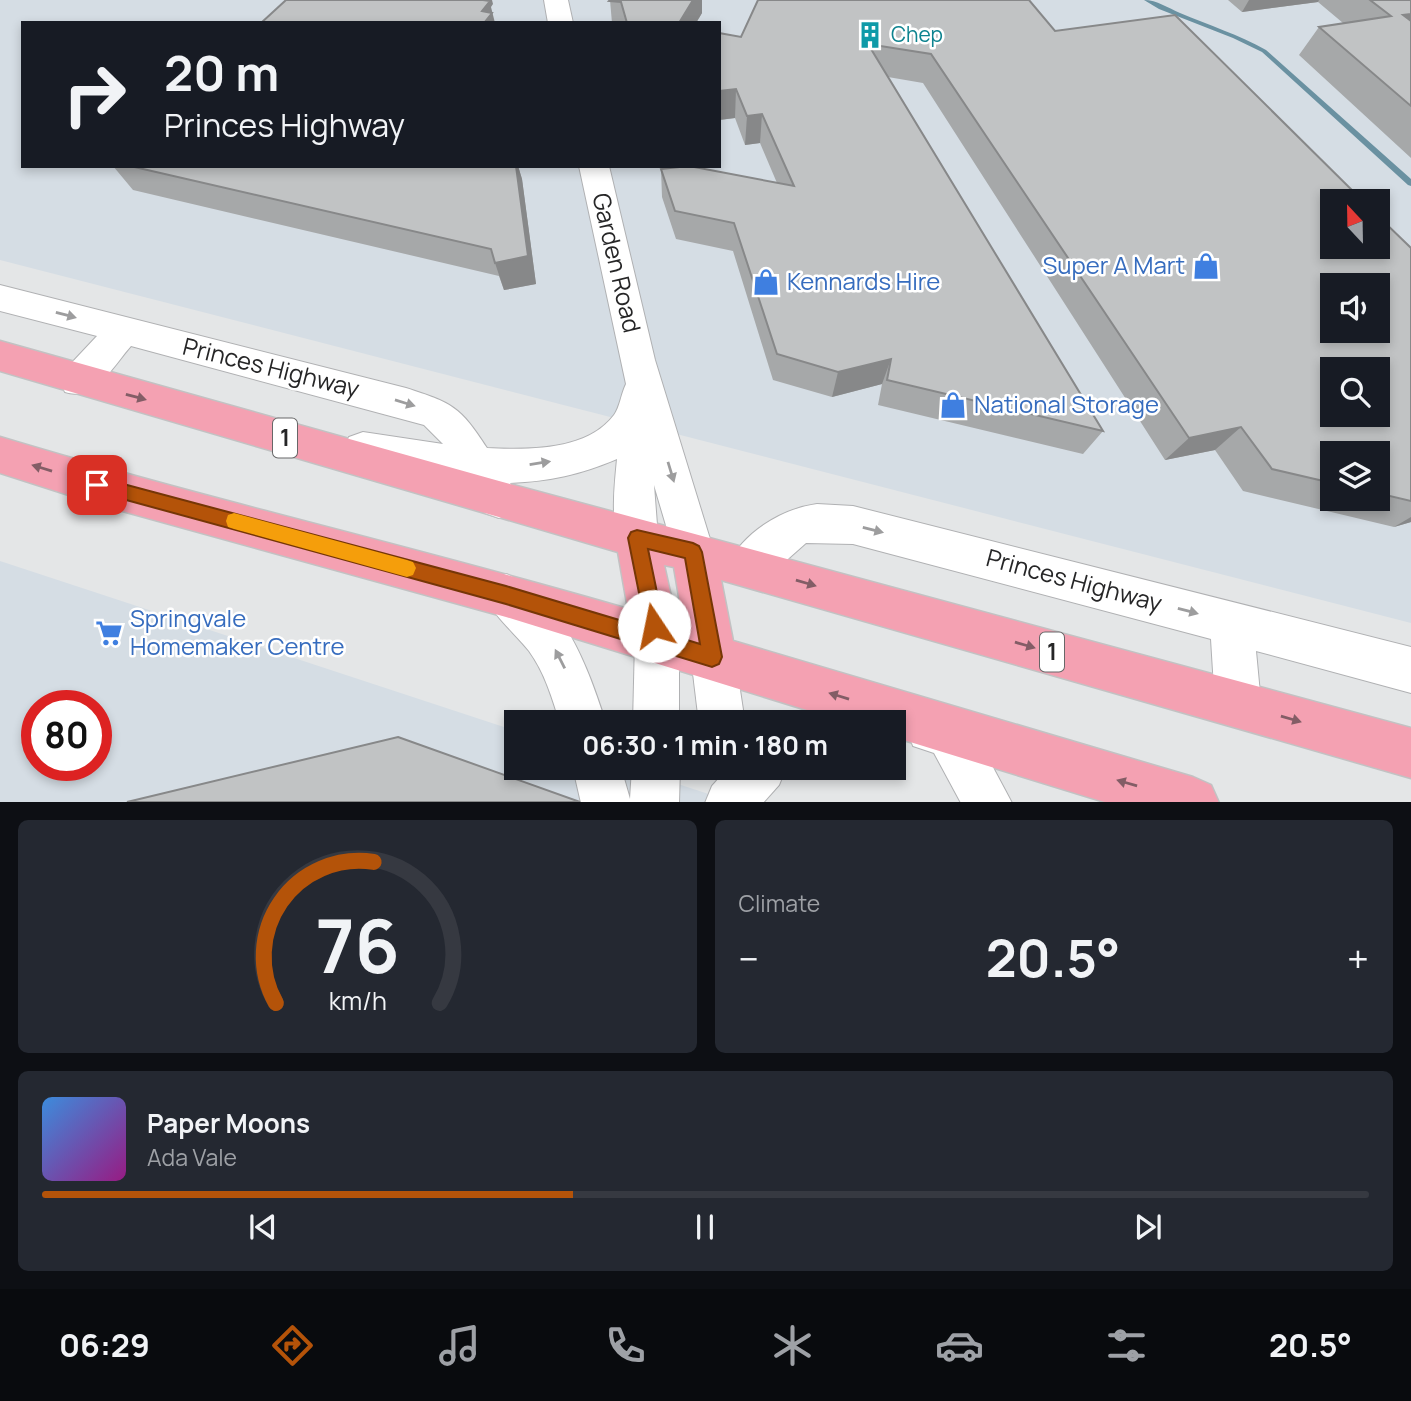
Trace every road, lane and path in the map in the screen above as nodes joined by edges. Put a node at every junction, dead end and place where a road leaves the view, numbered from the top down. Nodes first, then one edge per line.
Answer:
1 (556, 0) edge
2 (561, 21) edge
3 (594, 168) edge
4 (0, 298) edge
5 (124, 330) junction
6 (0, 356) edge
7 (639, 375) junction
8 (78, 381) junction
9 (278, 436) junction
10 (0, 455) edge
11 (476, 466) junction
12 (499, 500) junction
13 (637, 538) junction
14 (693, 552) junction
15 (748, 567) junction
16 (506, 595) junction
17 (1232, 623) junction
18 (657, 641) junction
19 (712, 657) junction
20 (1411, 670) edge
21 (1238, 704) junction
22 (579, 710) edge
23 (656, 710) edge
24 (720, 710) edge
25 (906, 728) edge
26 (947, 730) junction
27 (1411, 753) edge
28 (600, 780) edge
29 (655, 780) edge
30 (726, 780) edge
31 (750, 780) edge
32 (606, 802) edge
33 (654, 802) edge
34 (728, 802) edge
35 (729, 802) edge
36 (987, 802) edge
37 (1190, 802) edge

1 - 2 street
3 - 7 street, Garden Road
4 -> 5 street, Princes Highway
5 - 8 street
5 -> 11 street, Princes Highway
6 - 8 highway, 1
11 -> 7 street
7 - 13 street, Garden Road
7 -> 14 street, Garden Road
8 -> 9 highway, 1
9 - 11 street
9 - 12 highway, 1
16 -> 10 highway
11 - 12 street, Princes Highway
12 - 13 highway, 1
13 - 14 highway, 1
13 - 18 highway
14 - 15 highway, 1
14 - 19 highway
15 -> 17 street, Princes Highway
15 -> 21 highway, 1
16 - 18 highway
22 -> 16 street
17 - 20 street, Princes Highway
17 - 21 street
18 - 19 highway
18 - 23 street
19 - 24 street
26 -> 19 highway
21 -> 27 highway, 1
25 - 26 street
26 - 36 street
37 -> 26 highway
28 - 32 street
29 - 33 street
30 - 34 street
31 - 35 street

